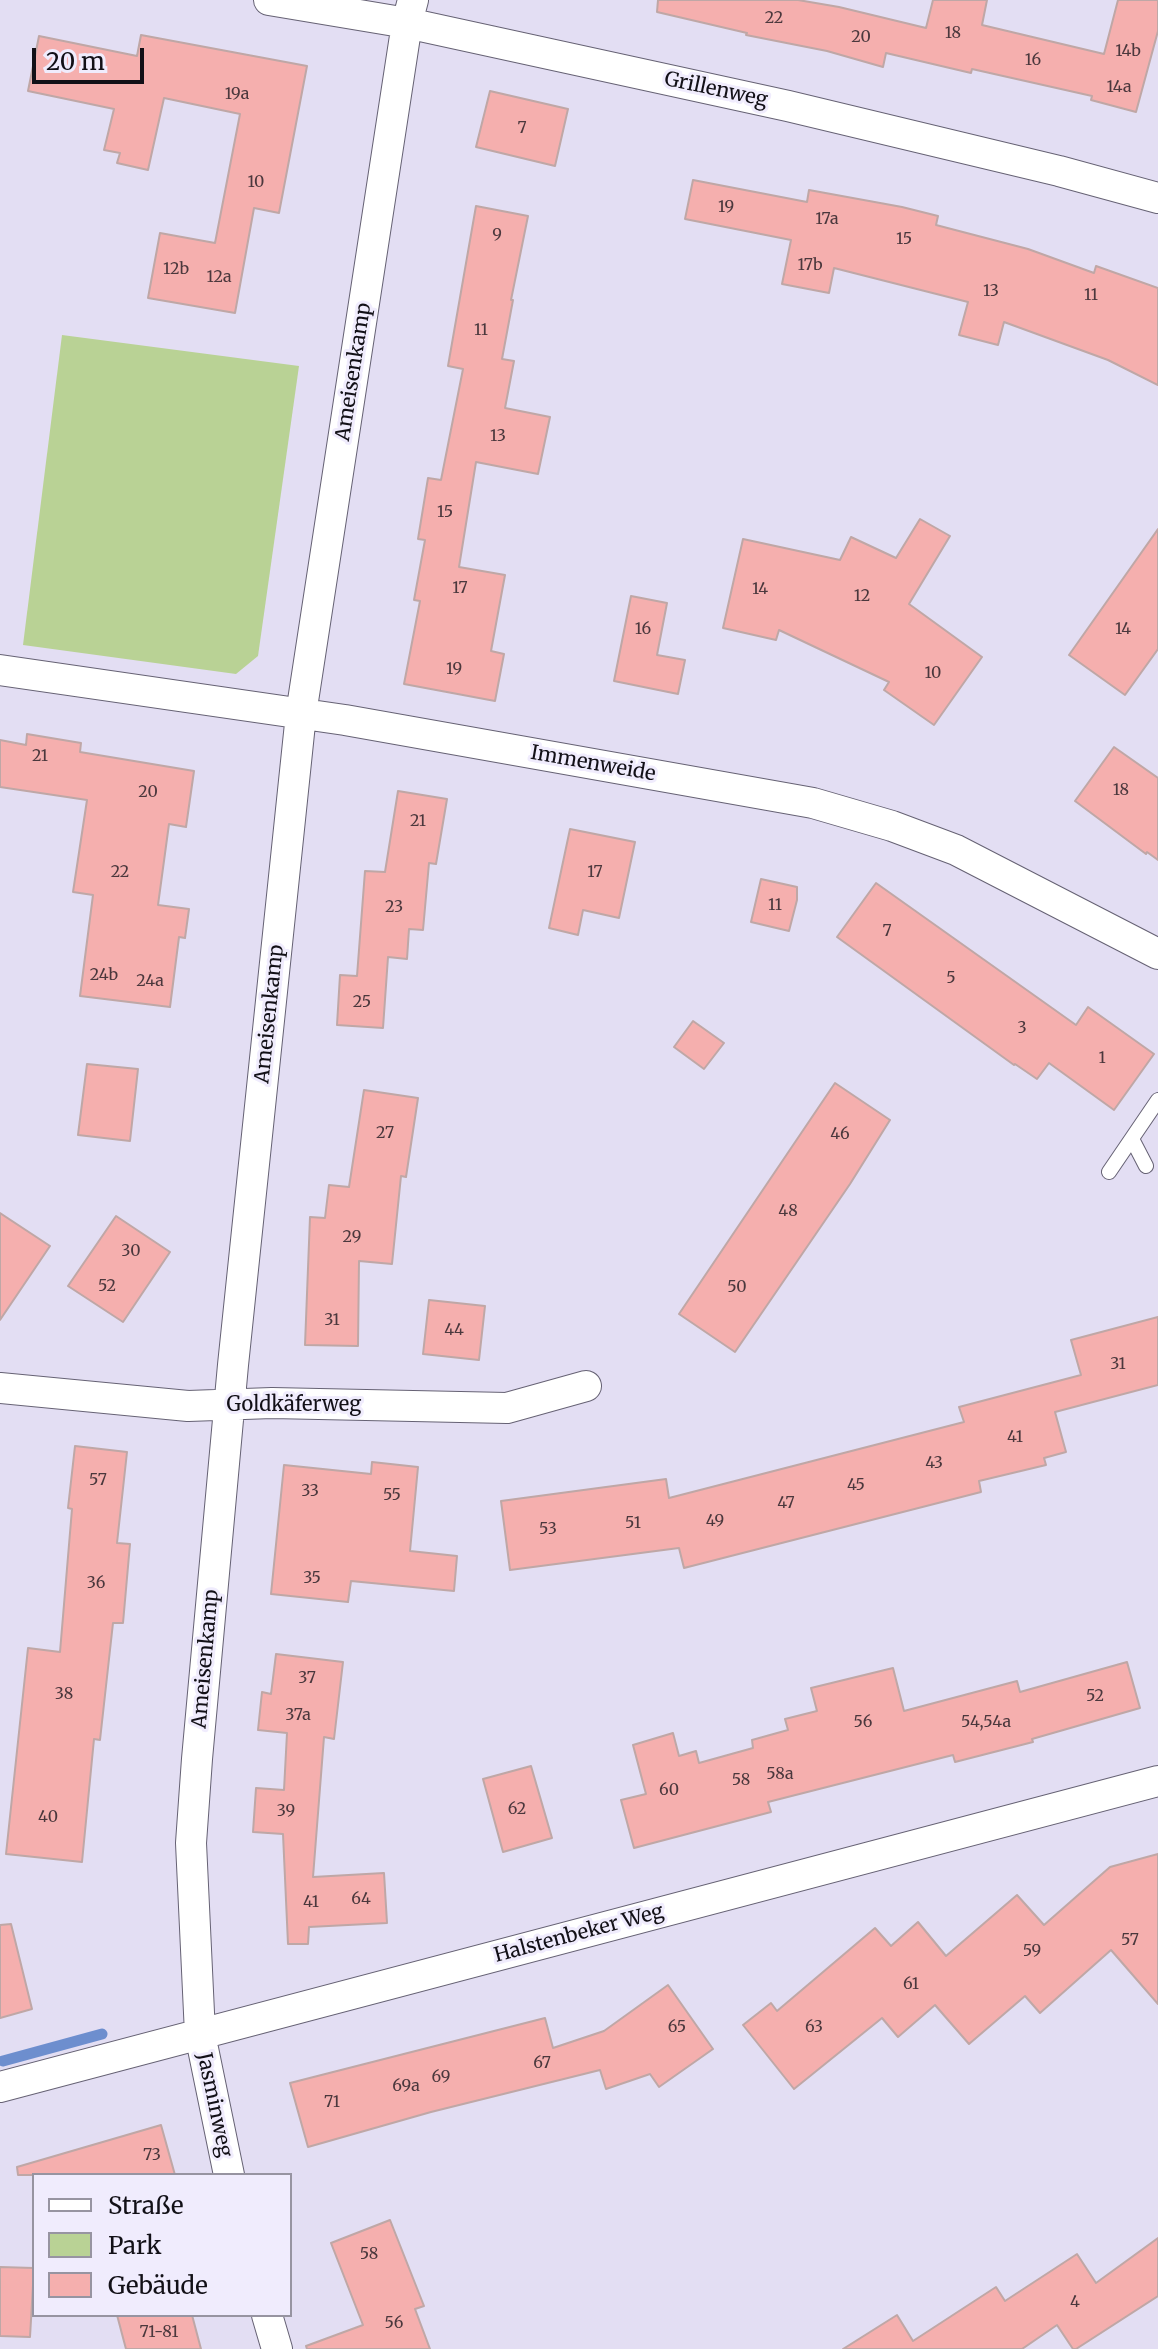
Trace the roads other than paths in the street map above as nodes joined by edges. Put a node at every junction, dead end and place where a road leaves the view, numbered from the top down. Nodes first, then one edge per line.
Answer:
1 (269, 0) edge
2 (410, 12) edge
3 (1158, 198) edge
4 (0, 670) edge
5 (301, 714) junction
6 (1158, 954) edge
7 (1158, 1100) edge
8 (1132, 1139) junction
9 (1146, 1166) dead end
10 (1109, 1172) dead end
11 (586, 1386) dead end
12 (0, 1388) edge
13 (229, 1404) junction
14 (1158, 1781) edge
15 (200, 2034) junction
16 (0, 2087) edge
17 (229, 2173) edge
18 (268, 2317) edge
19 (277, 2349) edge

1 - 2 street, Grillenweg
2 - 3 street, Grillenweg
2 - 5 street, Ameisenkamp
4 - 5 street, Immenweide
5 - 6 street, Immenweide
5 - 13 street, Ameisenkamp
7 - 8 lane
8 - 9 lane
8 - 10 lane
11 - 13 street, Goldkäferweg
12 - 13 street, Goldkäferweg
13 - 15 street, Ameisenkamp
14 - 15 street, Halstenbeker Weg
15 - 16 street, Halstenbeker Weg
15 - 17 street, Jasminweg
18 - 19 street

